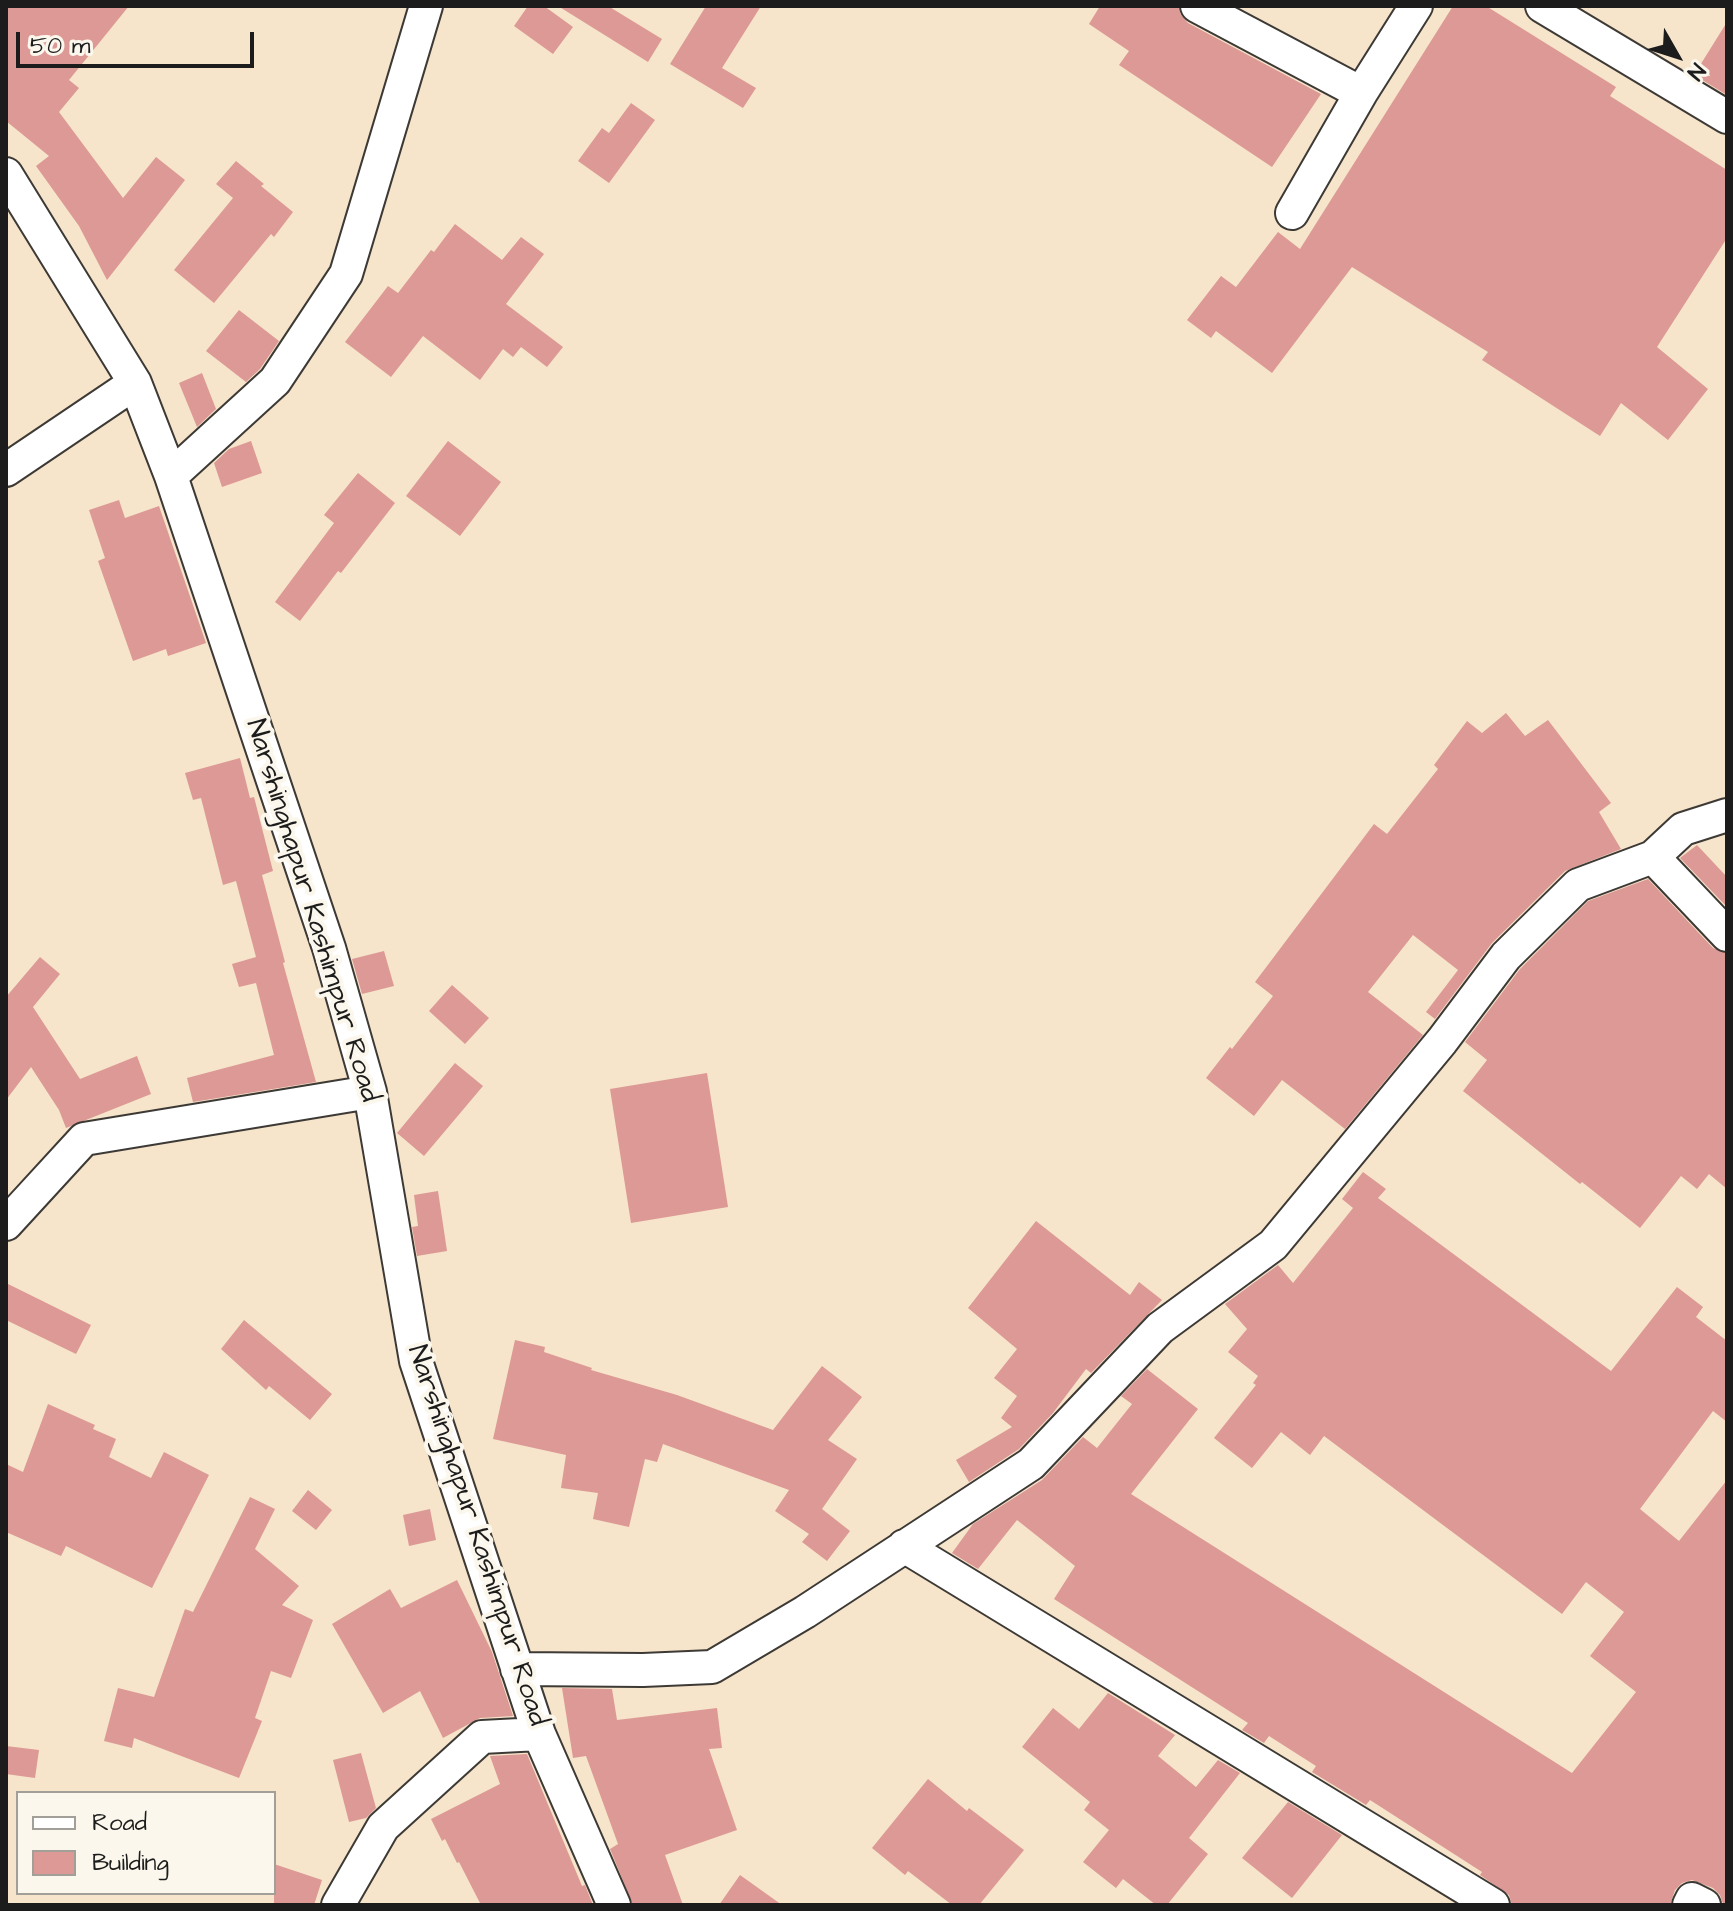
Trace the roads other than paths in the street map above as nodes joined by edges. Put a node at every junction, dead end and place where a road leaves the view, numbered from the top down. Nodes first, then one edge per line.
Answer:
1 (426, 6) edge
2 (1197, 6) edge
3 (1416, 6) edge
4 (1542, 6) edge
5 (1361, 93) junction
6 (1727, 117) edge
7 (6, 174) edge
8 (1292, 213) dead end
9 (135, 383) junction
10 (6, 470) edge
11 (171, 476) junction
12 (1727, 815) edge
13 (1653, 857) junction
14 (1727, 935) edge
15 (370, 1092) junction
16 (6, 1224) edge
17 (904, 1546) junction
18 (517, 1669) junction
19 (539, 1734) junction
20 (338, 1905) edge
21 (614, 1905) edge
22 (1493, 1905) edge
23 (1689, 1905) edge
24 (1704, 1905) edge

1 - 11 street
2 - 5 street
3 - 5 street
4 - 6 street
5 - 8 street
7 - 9 street, Narshinghapur Kashimpur Road
9 - 10 street
9 - 11 street, Narshinghapur Kashimpur Road
11 - 15 street, Narshinghapur Kashimpur Road
12 - 13 street
13 - 14 street
13 - 17 street
15 - 16 street
15 - 18 street, Narshinghapur Kashimpur Road
17 - 18 street
17 - 22 street
18 - 19 street, Narshinghapur Kashimpur Road
19 - 20 street
19 - 21 street, Narshinghapur Kashimpur Road
23 - 24 street

